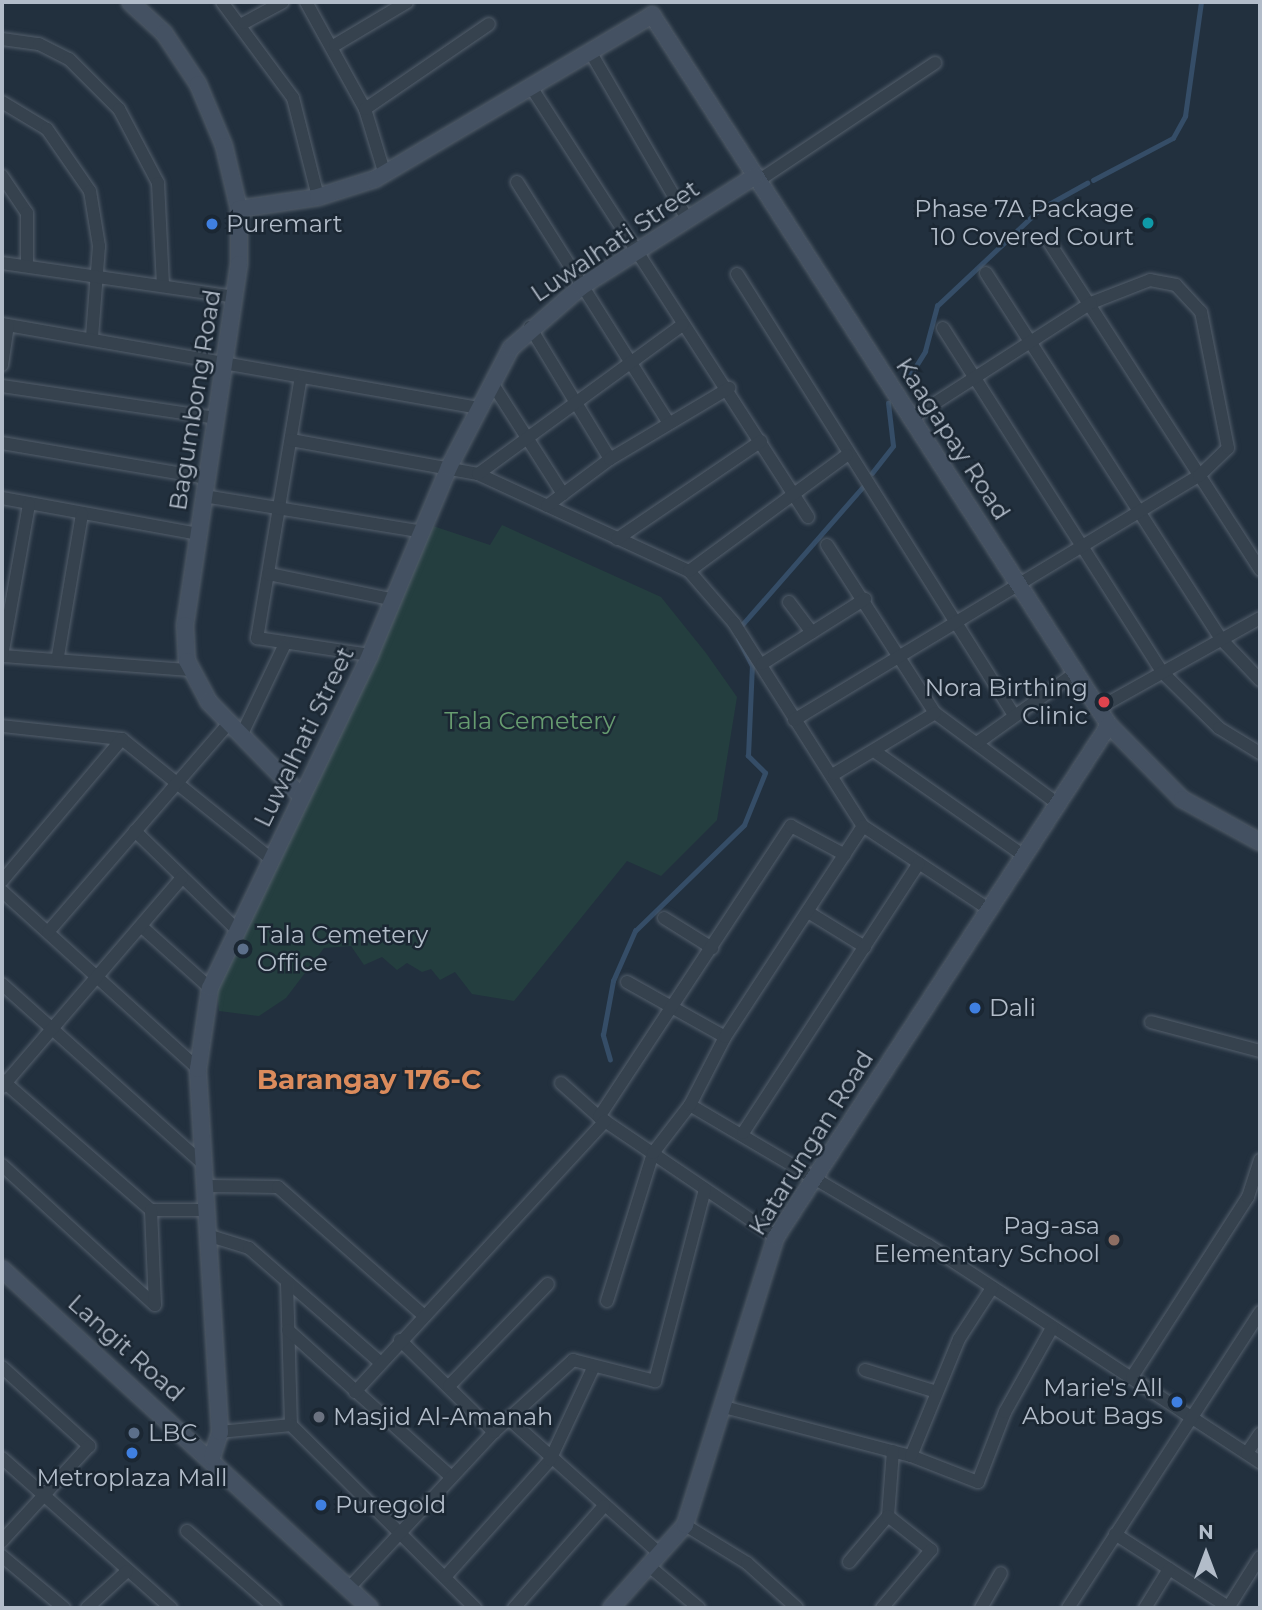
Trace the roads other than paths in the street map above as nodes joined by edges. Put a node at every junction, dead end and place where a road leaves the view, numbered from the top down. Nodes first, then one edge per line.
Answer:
1 (130, 2) edge
2 (222, 2) edge
3 (283, 2) edge
4 (306, 2) edge
5 (407, 2) edge
6 (243, 23) junction
7 (489, 24) dead end
8 (2, 38) edge
9 (335, 45) junction
10 (591, 53) junction
11 (935, 63) dead end
12 (533, 90) junction
13 (2, 102) edge
14 (365, 108) junction
15 (385, 175) junction
16 (2, 176) edge
17 (756, 179) junction
18 (517, 182) dead end
19 (318, 197) junction
20 (239, 209) junction
21 (686, 217) junction
22 (1049, 242) dead end
23 (635, 249) junction
24 (2, 263) edge
25 (27, 264) junction
26 (99, 272) junction
27 (986, 273) dead end
28 (737, 274) dead end
29 (163, 284) junction
30 (581, 287) junction
31 (235, 297) junction
32 (1091, 303) junction
33 (5, 325) edge
34 (682, 325) junction
35 (530, 327) junction
36 (943, 328) dead end
37 (92, 337) junction
38 (1031, 340) junction
39 (628, 359) junction
40 (224, 361) junction
41 (2, 365) edge
42 (976, 376) junction
43 (300, 382) junction
44 (492, 383) junction
45 (2, 386) edge
46 (729, 388) junction
47 (573, 401) junction
48 (477, 408) junction
49 (216, 418) junction
50 (912, 418) junction
51 (670, 423) junction
52 (526, 435) junction
53 (291, 440) junction
54 (761, 441) junction
55 (2, 443) edge
56 (847, 455) junction
57 (610, 459) junction
58 (449, 467) junction
59 (478, 474) junction
60 (1199, 476) junction
61 (206, 478) junction
62 (793, 491) junction
63 (563, 494) junction
64 (204, 496) junction
65 (2, 498) edge
66 (29, 504) junction
67 (547, 506) junction
68 (279, 510) junction
69 (1140, 512) junction
70 (82, 514) junction
71 (808, 517) dead end
72 (423, 532) junction
73 (198, 534) junction
74 (617, 539) junction
75 (827, 545) dead end
76 (1084, 546) junction
77 (1260, 570) edge
78 (690, 571) junction
79 (269, 574) junction
80 (1021, 584) junction
81 (865, 599) junction
82 (394, 600) junction
83 (789, 602) dead end
84 (1260, 618) edge
85 (957, 622) junction
86 (812, 632) junction
87 (1221, 639) junction
88 (284, 646) junction
89 (370, 655) junction
90 (902, 655) junction
91 (2, 656) edge
92 (58, 656) junction
93 (762, 664) junction
94 (190, 670) junction
95 (1077, 672) junction
96 (1162, 672) junction
97 (1260, 680) edge
98 (1099, 708) junction
99 (935, 713) junction
100 (1014, 715) junction
101 (794, 720) junction
102 (229, 723) junction
103 (1109, 725) junction
104 (2, 726) edge
105 (241, 736) junction
106 (122, 739) junction
107 (977, 743) junction
108 (877, 753) junction
109 (1260, 753) edge
110 (834, 775) junction
111 (177, 783) junction
112 (299, 794) junction
113 (1054, 801) junction
114 (863, 826) junction
115 (135, 831) junction
116 (1260, 842) edge
117 (1021, 854) junction
118 (845, 855) junction
119 (270, 858) junction
120 (919, 863) junction
121 (183, 878) junction
122 (2, 881) edge
123 (2, 891) edge
124 (987, 908) junction
125 (808, 912) junction
126 (664, 918) dead end
127 (142, 927) junction
128 (237, 930) junction
129 (48, 932) junction
130 (865, 947) junction
131 (712, 948) junction
132 (99, 977) junction
133 (627, 982) dead end
134 (2, 984) edge
135 (210, 988) junction
136 (674, 1007) junction
137 (1151, 1022) dead end
138 (51, 1030) junction
139 (725, 1037) junction
140 (1260, 1051) edge
141 (198, 1069) junction
142 (3, 1083) edge
143 (561, 1083) dead end
144 (690, 1105) junction
145 (602, 1119) junction
146 (743, 1133) junction
147 (653, 1153) junction
148 (1260, 1160) edge
149 (203, 1164) junction
150 (2, 1165) edge
151 (812, 1177) junction
152 (205, 1185) junction
153 (705, 1189) junction
154 (151, 1210) junction
155 (206, 1210) junction
156 (207, 1235) junction
157 (776, 1237) junction
158 (2, 1269) edge
159 (287, 1283) junction
160 (548, 1284) dead end
161 (992, 1288) junction
162 (607, 1301) dead end
163 (1260, 1312) edge
164 (422, 1314) junction
165 (1052, 1328) junction
166 (288, 1329) junction
167 (400, 1340) junction
168 (381, 1363) junction
169 (2, 1367) edge
170 (593, 1368) junction
171 (865, 1370) dead end
172 (1132, 1377) junction
173 (449, 1386) junction
174 (355, 1392) junction
175 (937, 1392) junction
176 (724, 1407) junction
177 (1192, 1416) junction
178 (509, 1419) junction
179 (291, 1425) junction
180 (494, 1432) junction
181 (220, 1433) junction
182 (1260, 1434) edge
183 (893, 1451) junction
184 (1247, 1453) junction
185 (911, 1456) junction
186 (212, 1457) junction
187 (2, 1458) edge
188 (550, 1460) junction
189 (1260, 1462) edge
190 (451, 1477) junction
191 (46, 1495) junction
192 (604, 1506) junction
193 (888, 1516) junction
194 (685, 1525) junction
195 (187, 1531) dead end
196 (403, 1534) junction
197 (1115, 1534) junction
198 (2, 1541) edge
199 (2, 1556) edge
200 (1260, 1557) edge
201 (655, 1560) junction
202 (849, 1562) dead end
203 (1169, 1569) junction
204 (127, 1571) junction
205 (1001, 1573) dead end
206 (445, 1577) junction
207 (349, 1588) junction
208 (64, 1608) edge
209 (87, 1608) edge
210 (171, 1608) edge
211 (275, 1608) edge
212 (370, 1608) edge
213 (475, 1608) edge
214 (514, 1608) edge
215 (611, 1608) edge
216 (699, 1608) edge
217 (797, 1608) edge
218 (882, 1608) edge
219 (981, 1608) edge
220 (1068, 1608) edge
221 (1145, 1608) edge
222 (1229, 1608) edge

1 - 20 street, Bagumbong Road
2 - 6 street
3 - 6 street
4 - 9 street
5 - 9 street
6 - 19 street
7 - 14 street
8 - 29 street
9 - 14 street
10 - 12 street
10 - 17 street, Kaagapay Road
10 - 21 street
11 - 17 street
12 - 15 street
12 - 23 street
13 - 26 street
14 - 15 street
15 - 19 street
16 - 25 street
17 - 21 street, Luwalhati Street
17 - 50 street, Kaagapay Road
18 - 30 street
19 - 20 street
20 - 31 street, Bagumbong Road
21 - 23 street, Luwalhati Street
22 - 32 street
23 - 30 street, Luwalhati Street
23 - 34 street
24 - 25 street
25 - 26 street
26 - 29 street
26 - 37 street
27 - 38 street
28 - 56 street
29 - 31 street
30 - 35 street, Luwalhati Street
30 - 39 street
31 - 40 street, Bagumbong Road
32 - 38 street
32 - 60 street
32 - 60 street
33 - 37 street
33 - 41 street
34 - 39 street
34 - 46 street
35 - 44 street, Luwalhati Street
35 - 47 street
36 - 42 street
37 - 40 street
38 - 42 street
38 - 69 street
39 - 47 street
39 - 51 street
40 - 43 street
40 - 49 street, Bagumbong Road
42 - 50 street
42 - 76 street
43 - 48 street
43 - 53 street
44 - 48 street, Luwalhati Street
44 - 52 street
45 - 49 street
46 - 51 street
46 - 54 street
47 - 52 street
47 - 57 street
48 - 58 street, Luwalhati Street
49 - 61 street, Bagumbong Road
50 - 80 street, Kaagapay Road
51 - 57 street
52 - 59 street
52 - 63 street
53 - 58 street
53 - 68 street
54 - 62 street
54 - 74 street
55 - 61 street
56 - 62 street
56 - 85 street
57 - 63 street
58 - 59 street
58 - 72 street, Luwalhati Street
59 - 67 street
60 - 69 street
60 - 77 street
61 - 64 street, Bagumbong Road
62 - 71 street
62 - 78 street
63 - 67 street
64 - 68 street
64 - 73 street, Bagumbong Road
65 - 66 street
66 - 70 street
66 - 91 street
67 - 74 street
68 - 72 street
68 - 79 street
69 - 76 street
69 - 87 street
70 - 73 street
70 - 92 street
72 - 82 street, Luwalhati Street
73 - 94 street, Bagumbong Road
74 - 78 street
75 - 81 street
76 - 80 street
76 - 96 street
78 - 93 street
79 - 82 street
79 - 88 street
80 - 85 street
80 - 95 street, Kaagapay Road
81 - 86 street
81 - 90 street
82 - 89 street, Luwalhati Street
83 - 86 street
84 - 87 street
85 - 90 street
85 - 100 street
86 - 93 street
87 - 96 street
87 - 97 street
88 - 89 street
88 - 105 street
89 - 112 street, Luwalhati Street
90 - 99 street
90 - 101 street
91 - 92 street
92 - 94 street
93 - 101 street
94 - 102 street, Bagumbong Road
95 - 98 street, Kaagapay Road
95 - 100 street
96 - 98 street
96 - 109 street
98 - 103 street, Kaagapay Road
99 - 107 street
99 - 108 street
100 - 107 street
101 - 110 street
102 - 105 street, Bagumbong Road
102 - 111 street
103 - 113 street, Katarungan Road
103 - 116 street, Kaagapay Road
104 - 106 street
105 - 112 street, Bagumbong Road
106 - 111 street
106 - 122 street
107 - 113 street
108 - 110 street
108 - 117 street
110 - 114 street
111 - 115 street
111 - 119 street
112 - 119 street, Luwalhati Street
113 - 117 street, Katarungan Road
114 - 118 street
114 - 120 street
115 - 121 street
115 - 129 street
117 - 124 street, Katarungan Road
118 - 125 street
118 - 131 street
119 - 128 street, Luwalhati Street
120 - 124 street
120 - 130 street
121 - 127 street
121 - 128 street
123 - 129 street
124 - 151 street, Katarungan Road
125 - 130 street
125 - 139 street
126 - 131 street
127 - 132 street
127 - 135 street
128 - 135 street, Luwalhati Street
129 - 132 street
130 - 146 street
131 - 136 street
132 - 138 street
132 - 141 street
133 - 136 street
134 - 138 street
135 - 141 street, Luwalhati Street
136 - 139 street
136 - 145 street
137 - 140 street
138 - 142 street
138 - 149 street
139 - 144 street
141 - 149 street, Luwalhati Street
142 - 154 street
143 - 145 street
144 - 146 street
144 - 147 street
145 - 147 street
145 - 164 street
146 - 151 street
147 - 153 street
147 - 162 street
148 - 172 street
149 - 152 street, Luwalhati Street
150 - 154 street
151 - 157 street, Katarungan Road
151 - 161 street
152 - 155 street, Luwalhati Street
152 - 164 street
153 - 157 street
153 - 170 street
154 - 155 street
155 - 156 street, Luwalhati Street
156 - 159 street
156 - 181 street, Luwalhati Street
157 - 176 street, Katarungan Road
158 - 186 street, Langit Road
159 - 166 street
159 - 168 street
160 - 173 street
161 - 165 street
161 - 175 street
163 - 177 street
164 - 167 street
165 - 172 street
165 - 185 street
166 - 174 street
166 - 179 street
167 - 168 street
167 - 173 street
168 - 174 street
169 - 191 street
170 - 178 street
170 - 188 street
171 - 175 street
172 - 177 street
173 - 180 street
174 - 190 street
175 - 185 street
176 - 183 street
176 - 194 street, Katarungan Road
177 - 184 street
177 - 197 street
178 - 180 street
178 - 188 street
179 - 181 street
179 - 196 street
180 - 190 street
181 - 186 street, Luwalhati Street
182 - 184 street
183 - 185 street
183 - 193 street
184 - 189 street
186 - 207 street, Langit Road
187 - 191 street
188 - 192 street
188 - 206 street
190 - 196 street
191 - 198 street
191 - 204 street
192 - 201 street
192 - 214 street
193 - 202 street
193 - 218 street
194 - 201 street, Katarungan Road
194 - 217 street
195 - 211 street
196 - 206 street
196 - 207 street
197 - 203 street
197 - 220 street
199 - 208 street
200 - 222 street
201 - 215 street, Katarungan Road
201 - 216 street
203 - 221 street
203 - 222 street
204 - 209 street
204 - 210 street
205 - 219 street
206 - 213 street
207 - 212 street, Langit Road

